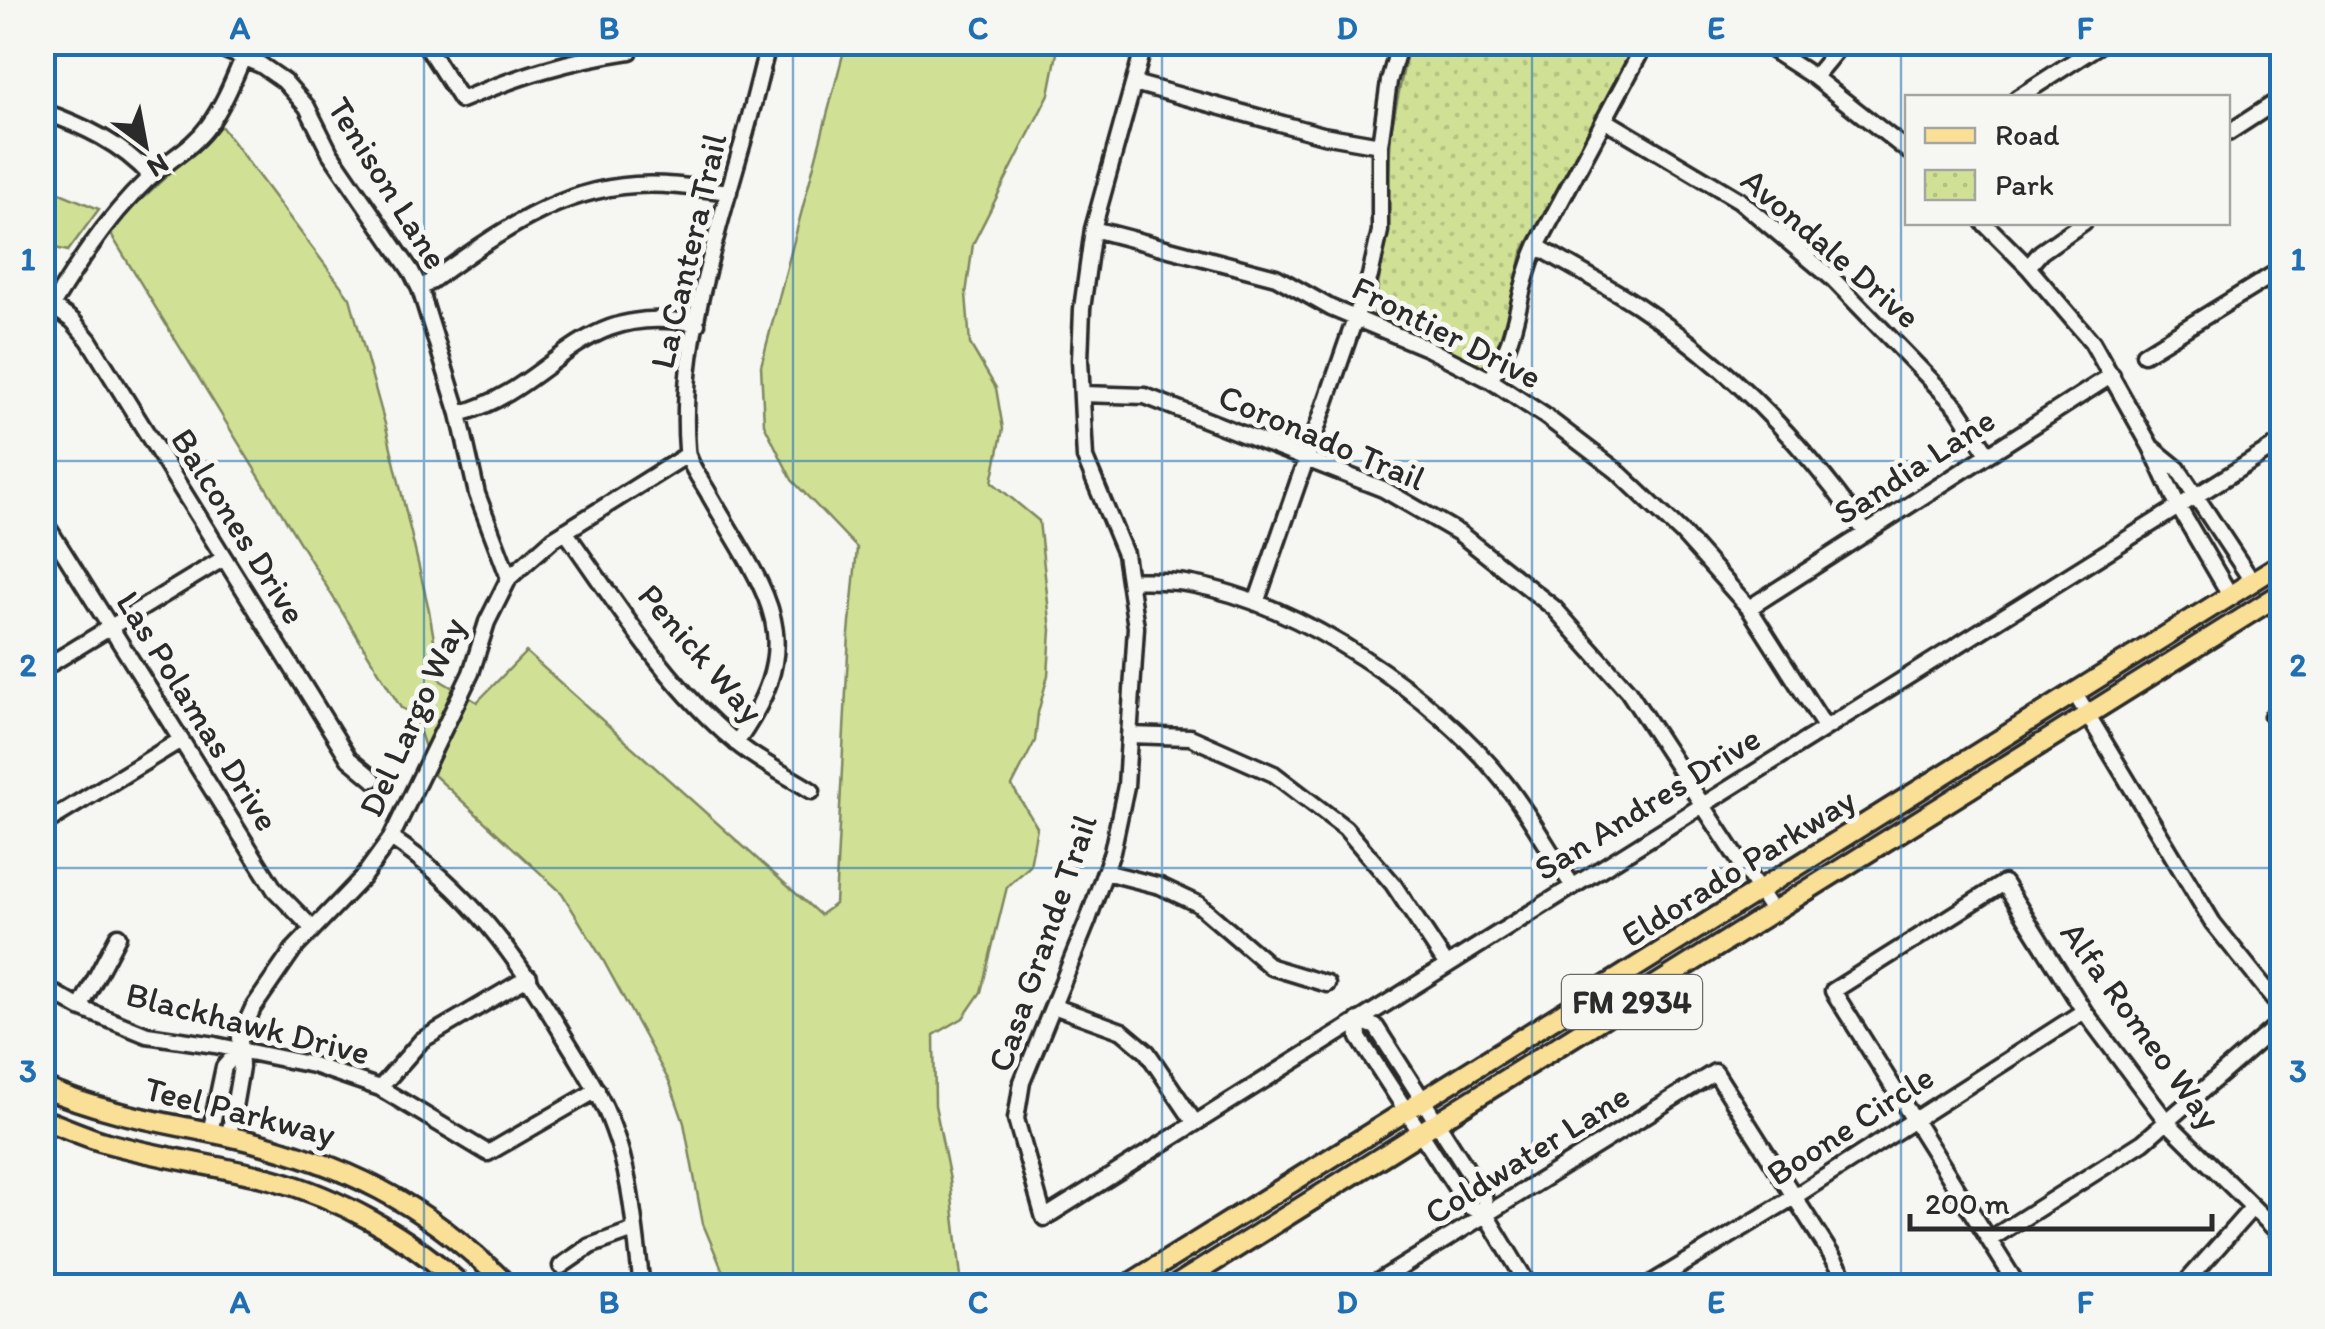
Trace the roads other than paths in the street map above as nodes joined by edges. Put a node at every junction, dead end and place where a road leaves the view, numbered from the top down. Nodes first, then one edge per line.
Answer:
1 (206, 42) edge
2 (250, 42) edge
3 (424, 42) edge
4 (769, 42) edge
5 (1145, 42) edge
6 (1400, 42) edge
7 (1646, 42) edge
8 (1760, 42) edge
9 (1843, 42) edge
10 (2104, 42) edge
11 (631, 46) edge
12 (242, 59) junction
13 (1814, 77) junction
14 (1134, 83) junction
15 (2022, 95) edge
16 (2282, 98) edge
17 (42, 111) edge
18 (1604, 120) junction
19 (2230, 131) edge
20 (1380, 145) junction
21 (1905, 149) edge
22 (152, 176) junction
23 (729, 192) junction
24 (1986, 225) edge
25 (2080, 225) edge
26 (1092, 229) junction
27 (1537, 246) junction
28 (2028, 268) junction
29 (2282, 269) edge
30 (420, 289) junction
31 (52, 306) junction
32 (1355, 317) junction
33 (42, 322) edge
34 (697, 324) junction
35 (2144, 354) dead end
36 (2112, 375) junction
37 (1490, 380) junction
38 (1082, 394) junction
39 (460, 414) junction
40 (2282, 442) edge
41 (2151, 447) junction
42 (1988, 454) junction
43 (687, 455) junction
44 (1306, 460) junction
45 (2197, 496) junction
46 (2179, 508) junction
47 (42, 518) edge
48 (566, 531) junction
49 (1866, 533) junction
50 (224, 558) junction
51 (2282, 563) edge
52 (509, 578) junction
53 (1129, 580) junction
54 (2252, 581) junction
55 (2282, 593) edge
56 (2230, 595) junction
57 (1256, 603) junction
58 (1749, 608) junction
59 (111, 628) junction
60 (42, 669) edge
61 (2074, 692) junction
62 (2277, 712) edge
63 (2087, 714) junction
64 (1825, 727) junction
65 (2282, 732) edge
66 (1129, 735) junction
67 (179, 741) junction
68 (736, 743) junction
69 (373, 779) dead end
70 (812, 791) dead end
71 (1703, 803) junction
72 (42, 825) edge
73 (391, 838) junction
74 (1105, 872) junction
75 (1572, 884) junction
76 (1760, 892) junction
77 (1774, 914) junction
78 (312, 929) junction
79 (118, 936) dead end
80 (1446, 964) junction
81 (529, 977) junction
82 (1327, 984) dead end
83 (42, 986) edge
84 (1053, 1006) junction
85 (80, 1008) junction
86 (2282, 1009) edge
87 (2084, 1010) junction
88 (1358, 1020) junction
89 (2282, 1021) edge
90 (238, 1051) junction
91 (42, 1087) edge
92 (380, 1088) junction
93 (596, 1090) junction
94 (1423, 1102) junction
95 (1406, 1112) junction
96 (42, 1119) edge
97 (1915, 1119) junction
98 (1195, 1122) junction
99 (2167, 1122) junction
100 (1437, 1123) junction
101 (1421, 1134) junction
102 (220, 1135) junction
103 (205, 1164) junction
104 (224, 1168) junction
105 (1794, 1197) junction
106 (2252, 1208) junction
107 (1486, 1215) junction
108 (1044, 1218) joint
109 (634, 1230) junction
110 (447, 1232) junction
111 (2282, 1236) edge
112 (1989, 1240) junction
113 (428, 1258) junction
114 (561, 1266) dead end
115 (462, 1286) edge
116 (508, 1286) edge
117 (642, 1286) edge
118 (1126, 1286) edge
119 (1176, 1286) edge
120 (1371, 1286) edge
121 (1529, 1286) edge
122 (1647, 1286) edge
123 (1851, 1286) edge
124 (2018, 1286) edge
125 (2183, 1286) edge

1 - 12 street, Tenison Lane
2 - 12 street
3 - 11 street
4 - 23 street, La Cantera Trail
5 - 14 street, Casa Grande Trail
6 - 20 street
7 - 18 street
8 - 13 street
9 - 13 street
10 - 15 street
12 - 22 street
12 - 30 street, Tenison Lane
13 - 21 street
14 - 20 street
14 - 26 street, Casa Grande Trail
16 - 19 street
17 - 22 street
18 - 27 street
18 - 42 street, Avondale Drive
20 - 32 street
22 - 31 street
23 - 30 street
23 - 34 street, La Cantera Trail
24 - 28 street
25 - 28 street
26 - 32 street, Frontier Drive
26 - 38 street, Casa Grande Trail
27 - 37 street
27 - 49 street
28 - 36 street
29 - 35 street
30 - 39 street, Tenison Lane
31 - 33 street
31 - 50 street, Balcones Drive
32 - 37 street, Frontier Drive
32 - 44 street
34 - 39 street
34 - 43 street, La Cantera Trail
36 - 41 street
36 - 42 street, Sandia Lane
37 - 58 street, Frontier Drive
38 - 44 street, Coronado Trail
38 - 53 street, Casa Grande Trail
39 - 52 street, Tenison Lane
40 - 45 street, San Andres Drive
41 - 45 street
41 - 46 street
42 - 49 street, Sandia Lane
43 - 48 street, Del Largo Way
43 - 68 street, La Cantera Trail
44 - 57 street
44 - 71 street, Coronado Trail
45 - 46 street, San Andres Drive
45 - 54 street
46 - 56 street
46 - 64 street, San Andres Drive
47 - 59 street, Las Polamas Drive
48 - 52 street, Del Largo Way
48 - 68 street, Penick Way
49 - 58 street, Sandia Lane
50 - 59 street
50 - 69 street, Balcones Drive
51 - 54 main road, Eldorado Parkway / FM 2934
52 - 73 street, Del Largo Way
53 - 57 street
53 - 66 street, Casa Grande Trail
54 - 56 main road, Eldorado Parkway / FM 2934
55 - 63 main road, Eldorado Parkway / FM 2934
56 - 61 main road, Eldorado Parkway / FM 2934
57 - 75 street
58 - 64 street, Frontier Drive
59 - 60 street
59 - 67 street, Las Polamas Drive
61 - 63 street
61 - 76 main road, Eldorado Parkway / FM 2934
62 - 65 street
63 - 77 main road, Eldorado Parkway / FM 2934
63 - 86 street
64 - 71 street, San Andres Drive
66 - 74 street, Casa Grande Trail
66 - 80 street
67 - 72 street
67 - 78 street, Las Polamas Drive
68 - 70 street, Penick Way
71 - 75 street, San Andres Drive
71 - 76 street, Coronado Trail
73 - 78 street, Del Largo Way
73 - 81 street
74 - 82 street
74 - 84 street, Casa Grande Trail
75 - 80 street, San Andres Drive
76 - 77 street, Coronado Trail
76 - 94 main road, Eldorado Parkway / FM 2934
77 - 100 main road, Eldorado Parkway / FM 2934
78 - 90 street, Del Largo Way
79 - 85 street
80 - 88 street, San Andres Drive
81 - 92 street
81 - 93 street
83 - 85 street, Blackhawk Drive
84 - 98 street
84 - 108 street, Casa Grande Trail
85 - 90 street, Blackhawk Drive
87 - 97 street, Boone Circle
87 - 97 street, Alfa Romeo Way
87 - 99 street, Alfa Romeo Way
88 - 94 street
88 - 95 street
88 - 98 street, San Andres Drive
89 - 99 street
90 - 92 street, Blackhawk Drive
90 - 102 street, Del Largo Way
91 - 102 main road, Teel Parkway
92 - 93 street, Blackhawk Drive
93 - 109 street
94 - 95 main road, Eldorado Parkway / FM 2934
94 - 100 street
95 - 101 street
95 - 118 main road, Eldorado Parkway / FM 2934
96 - 103 main road, Teel Parkway
97 - 105 street, Boone Circle
97 - 112 street
98 - 108 street, San Andres Drive
99 - 106 street, Alfa Romeo Way
99 - 112 street
100 - 101 main road, Eldorado Parkway / FM 2934
100 - 107 street
101 - 107 street
101 - 119 main road, Eldorado Parkway / FM 2934
102 - 103 main road
102 - 104 main road
102 - 110 main road, Teel Parkway
103 - 104 main road, Teel Parkway
104 - 113 main road, Teel Parkway
105 - 107 street, Coldwater Lane
105 - 122 street, Boone Circle
105 - 123 street
106 - 111 street, Alfa Romeo Way
106 - 125 street
107 - 120 street, Coldwater Lane
107 - 121 street
109 - 114 street
109 - 117 street
110 - 113 main road
110 - 116 main road, Teel Parkway
112 - 124 street
113 - 115 main road, Teel Parkway

